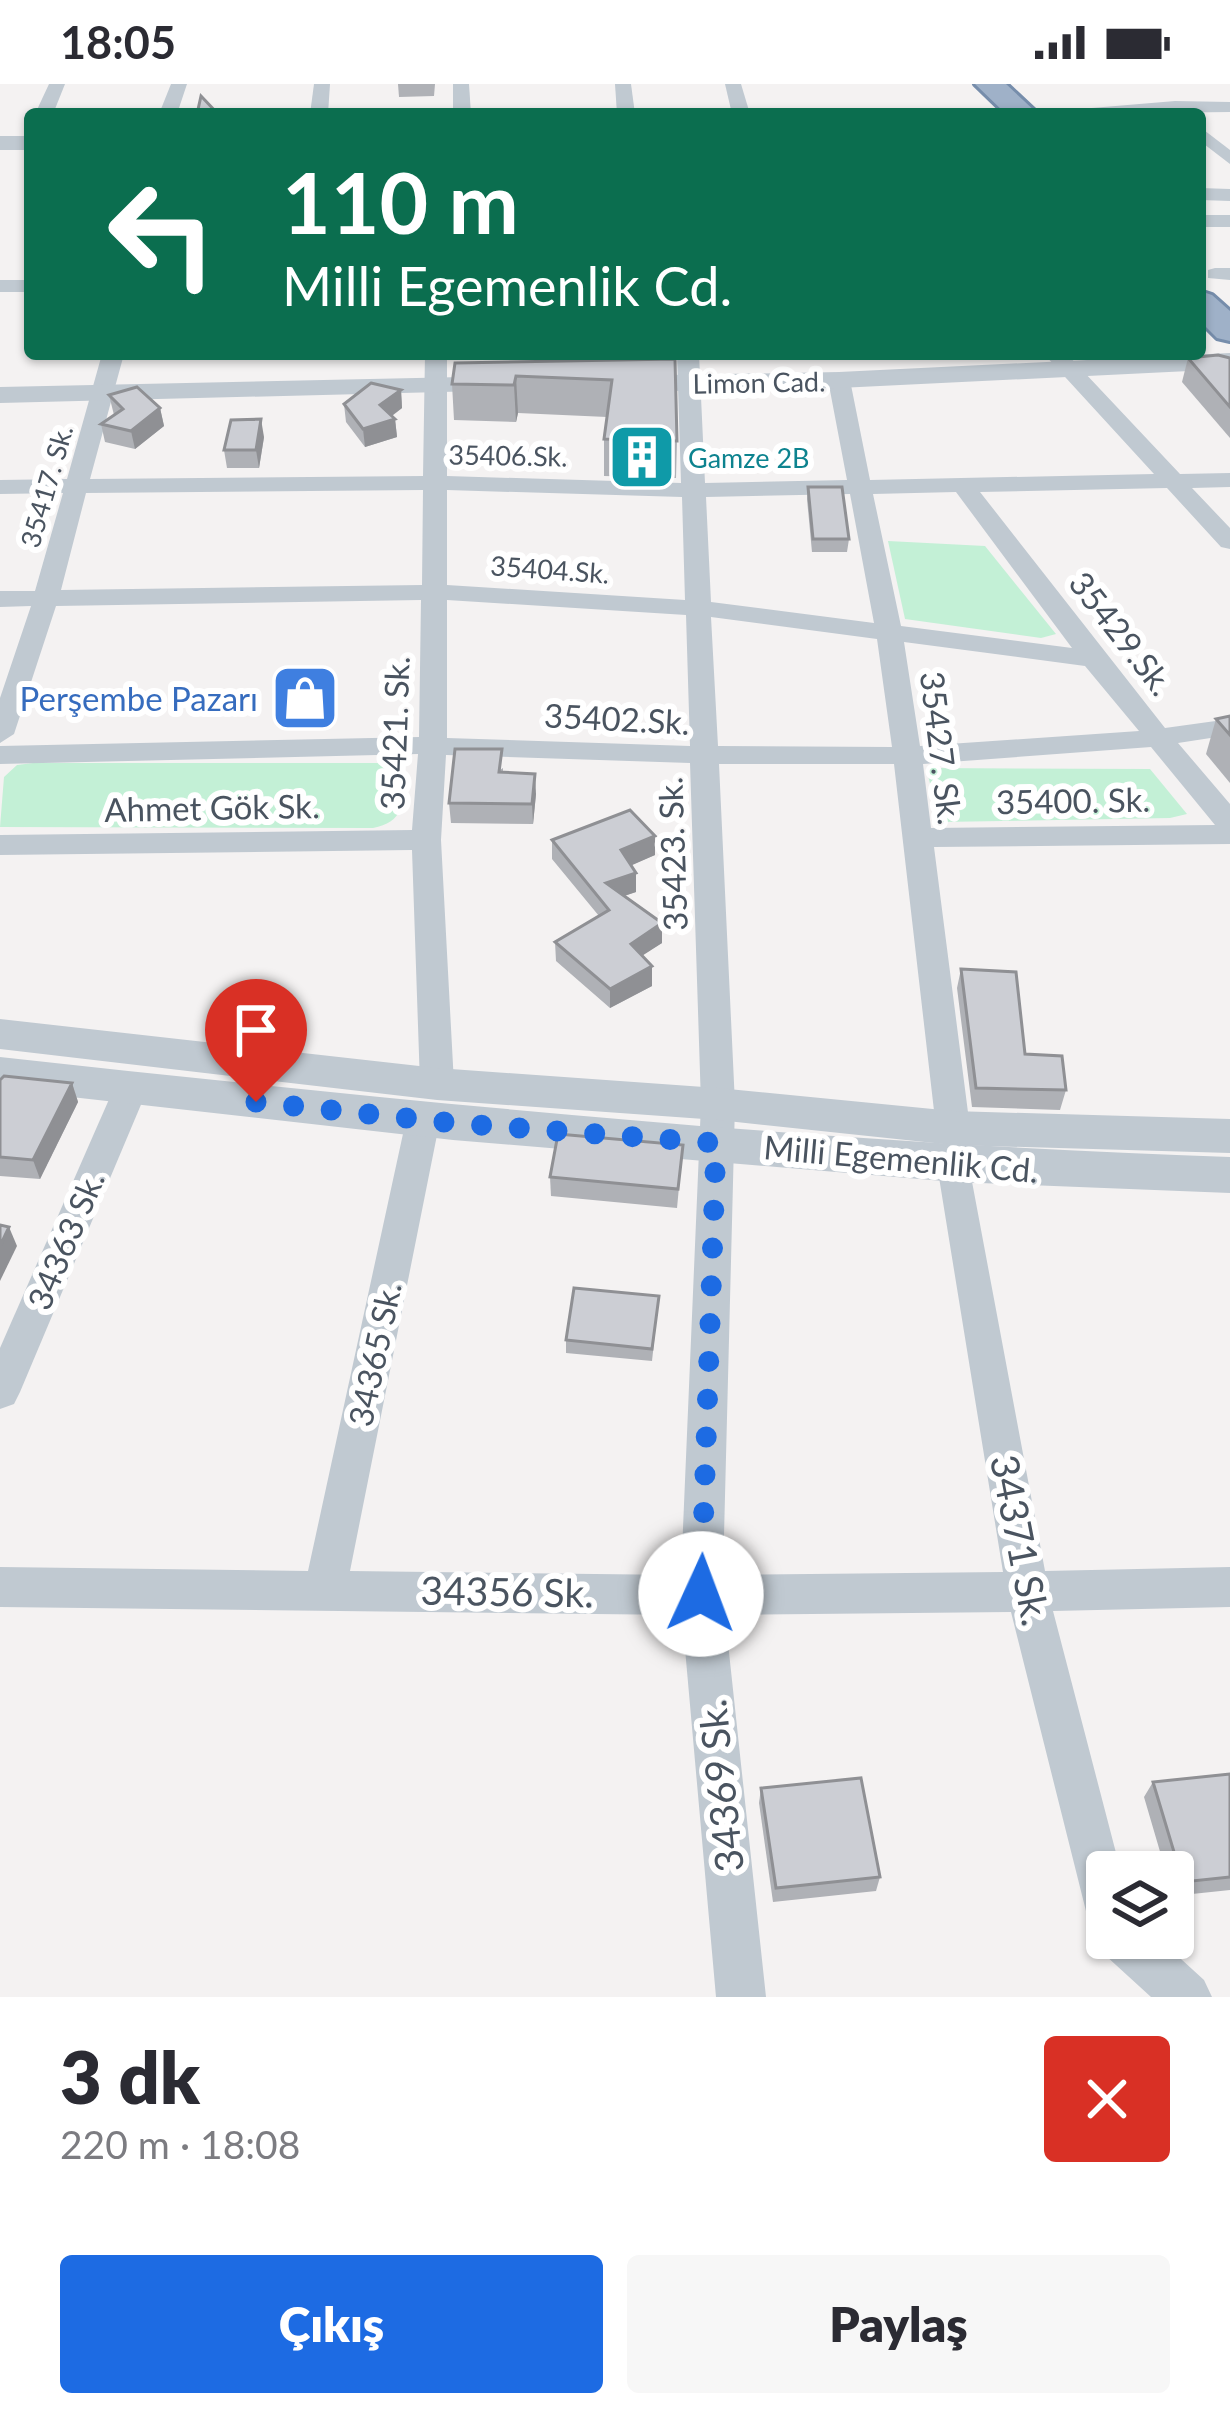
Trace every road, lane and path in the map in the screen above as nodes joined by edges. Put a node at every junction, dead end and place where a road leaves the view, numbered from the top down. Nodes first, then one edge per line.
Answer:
1 (960, 84) edge
2 (988, 84) edge
3 (1141, 84) edge
4 (987, 108) edge
5 (1016, 108) edge
6 (1176, 108) edge
7 (1206, 137) edge
8 (1230, 159) edge
9 (1215, 280) edge
10 (1230, 330) edge
11 (934, 360) edge
12 (1061, 360) edge
13 (1230, 361) edge
14 (832, 366) edge
15 (690, 368) edge
16 (436, 370) edge
17 (109, 375) edge
18 (534, 376) edge
19 (601, 376) edge
20 (0, 384) edge
21 (0, 394) edge
22 (1171, 479) junction
23 (1230, 479) edge
24 (436, 483) junction
25 (962, 484) junction
26 (76, 485) junction
27 (0, 487) edge
28 (860, 487) junction
29 (694, 490) junction
30 (1230, 542) edge
31 (435, 592) junction
32 (46, 597) junction
33 (0, 599) edge
34 (698, 608) junction
35 (888, 629) junction
36 (1094, 659) junction
37 (1230, 727) edge
38 (0, 734) edge
39 (1160, 739) junction
40 (433, 746) junction
41 (0, 755) edge
42 (704, 758) junction
43 (908, 759) junction
44 (1230, 823) edge
45 (1230, 835) edge
46 (918, 838) junction
47 (426, 840) junction
48 (0, 845) edge
49 (0, 1034) edge
50 (0, 1073) edge
51 (131, 1088) junction
52 (430, 1102) junction
53 (717, 1124) junction
54 (1230, 1136) edge
55 (954, 1147) junction
56 (1230, 1175) edge
57 (0, 1392) edge
58 (0, 1587) edge
59 (1230, 1587) edge
60 (326, 1588) junction
61 (1027, 1591) junction
62 (701, 1594) junction
63 (1092, 1851) edge
64 (1145, 1959) edge
65 (741, 1997) edge
66 (1187, 1997) edge

1 - 4 highway
2 - 5 highway
3 - 6 street
7 - 8 street
9 - 10 highway
11 - 14 street, Limon Cad.
12 - 13 street, Limon Cad.
12 - 14 street, Limon Cad.
12 - 22 street
14 - 15 street, Limon Cad.
14 - 28 street, 35427. Sk.
15 - 19 street, Limon Cad.
15 - 29 street, 35423. Sk.
16 - 17 street
16 - 18 street
16 - 24 street, 35421. Sk.
17 - 20 street
17 - 21 street
17 - 26 street, 35417. Sk.
22 - 23 street, 35406.Sk.
22 - 25 street, 35406.Sk.
22 - 30 street
24 - 26 street, 35406.Sk.
24 - 29 street, 35406.Sk.
24 - 31 street, 35421. Sk.
25 - 28 street, 35406.Sk.
25 - 36 street, 35429.Sk.
26 - 27 street, 35406.Sk.
26 - 32 street, 35417. Sk.
28 - 29 street, 35406.Sk.
28 - 35 street, 35427. Sk.
29 - 34 street, 35423. Sk.
31 - 32 street, 35404.Sk.
31 - 34 street, 35404.Sk.
31 - 40 street, 35421. Sk.
32 - 33 street, 35404.Sk.
32 - 38 street, 35417. Sk.
34 - 35 street, 35404.Sk.
34 - 42 street, 35423. Sk.
35 - 36 street, 35404.Sk.
35 - 43 street, 35427. Sk.
36 - 39 street, 35429.Sk.
37 - 39 street, 35402.Sk.
39 - 43 street, 35402.Sk.
39 - 44 street, 35429.Sk.
40 - 41 street, 35402.Sk.
40 - 42 street, 35402.Sk.
40 - 47 street, 35421. Sk.
42 - 43 street, 35402.Sk.
42 - 53 street, 35423. Sk.
43 - 46 street, 35427. Sk.
45 - 46 street, 35400. Sk.
46 - 55 street, 35427. Sk.
47 - 48 street, Ahmet Gök Sk.
47 - 52 street, 35421. Sk.
49 - 52 street
50 - 51 street, Milli Egemenlik Cd.
51 - 52 street, Milli Egemenlik Cd.
51 - 57 street, 34363 Sk.
52 - 53 street, Milli Egemenlik Cd.
52 - 60 street, 34365 Sk.
53 - 55 street, Milli Egemenlik Cd.
53 - 62 street, 34369 Sk.
54 - 55 street
55 - 56 street, Milli Egemenlik Cd.
55 - 61 street, 34371 Sk.
58 - 60 street, 34356 Sk.
59 - 61 street, 34356 Sk.
60 - 62 street, 34356 Sk.
61 - 62 street, 34356 Sk.
61 - 63 street, 34371 Sk.
62 - 65 street, 34369 Sk.
64 - 66 street

